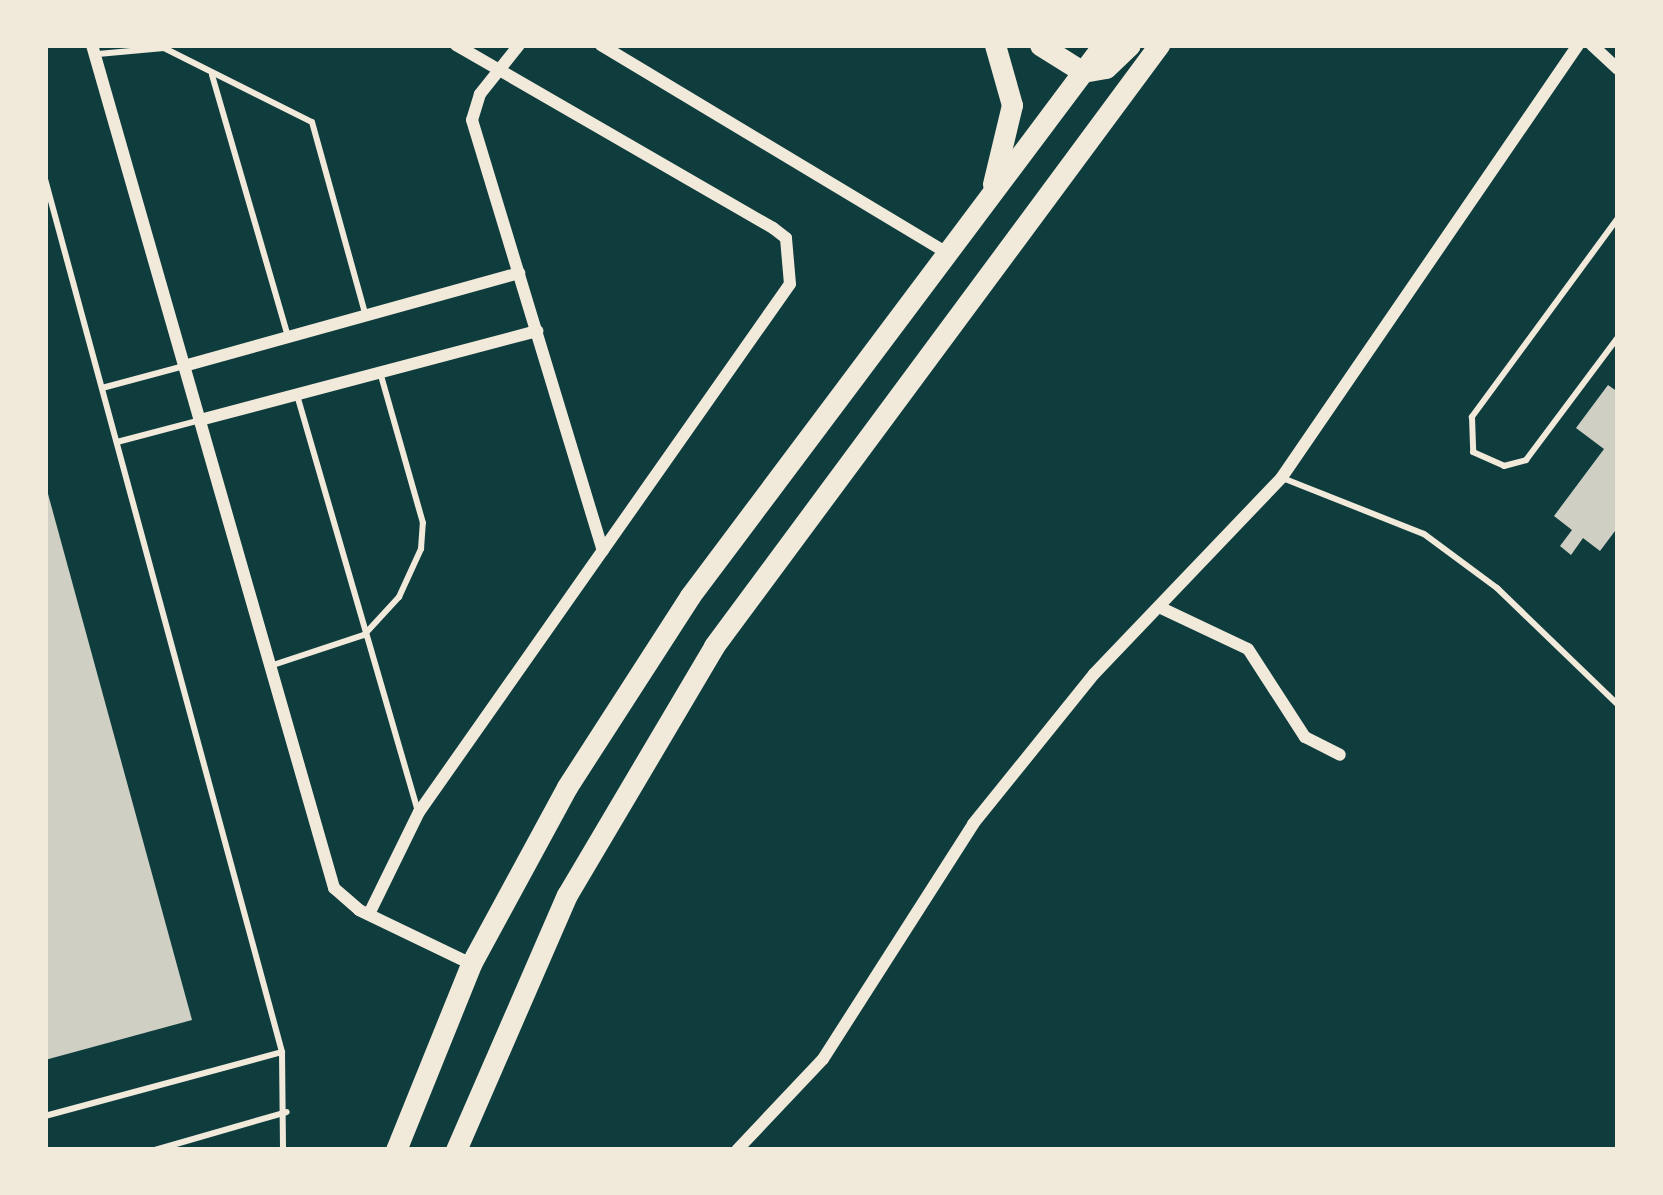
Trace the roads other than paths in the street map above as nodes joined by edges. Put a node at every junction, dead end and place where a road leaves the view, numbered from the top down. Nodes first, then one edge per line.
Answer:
1 (456, 45) edge
2 (519, 45) edge
3 (601, 45) edge
4 (995, 45) edge
5 (1040, 45) edge
6 (1130, 45) edge
7 (1159, 45) edge
8 (1578, 45) edge
9 (1592, 45) edge
10 (93, 50) edge
11 (1098, 56) edge
12 (1618, 69) edge
13 (500, 70) junction
14 (212, 75) junction
15 (1100, 123) junction
16 (45, 179) edge
17 (990, 196) junction
18 (1618, 218) edge
19 (947, 254) junction
20 (519, 273) junction
21 (365, 315) junction
22 (537, 331) junction
23 (288, 337) junction
24 (1618, 337) edge
25 (184, 366) junction
26 (380, 373) junction
27 (102, 388) junction
28 (297, 394) junction
29 (200, 420) junction
30 (116, 442) junction
31 (1282, 478) junction
32 (603, 551) junction
33 (1159, 607) junction
34 (364, 635) junction
35 (270, 666) junction
36 (1618, 705) edge
37 (1340, 755) dead end
38 (418, 812) junction
39 (369, 914) junction
40 (471, 964) junction
41 (282, 1052) junction
42 (287, 1112) junction
43 (45, 1116) edge
44 (155, 1150) edge
45 (283, 1150) edge
46 (396, 1150) edge
47 (456, 1150) edge
48 (737, 1150) edge

1 - 13 street
2 - 13 street
3 - 19 street
4 - 17 main road
5 - 11 main road
6 - 11 main road
7 - 15 main road
8 - 31 street
9 - 12 street
10 - 14 lane
10 - 25 street
11 - 15 main road
11 - 17 main road
13 - 20 street
13 - 32 street
14 - 21 lane
14 - 23 lane
15 - 47 main road
16 - 27 lane
17 - 19 main road
18 - 24 lane
19 - 40 main road
20 - 21 street
20 - 22 street
21 - 23 street
22 - 26 street
22 - 32 street
23 - 25 street
25 - 27 lane
25 - 29 street
26 - 28 street
26 - 34 lane
27 - 30 lane
28 - 29 street
28 - 34 lane
29 - 30 lane
29 - 35 street
30 - 41 lane
31 - 33 street
31 - 36 lane
32 - 38 street
33 - 37 street
33 - 48 street
34 - 35 lane
34 - 38 lane
35 - 39 street
38 - 39 street
39 - 40 street
40 - 46 main road
41 - 42 lane
41 - 43 lane
42 - 44 lane
42 - 45 lane

